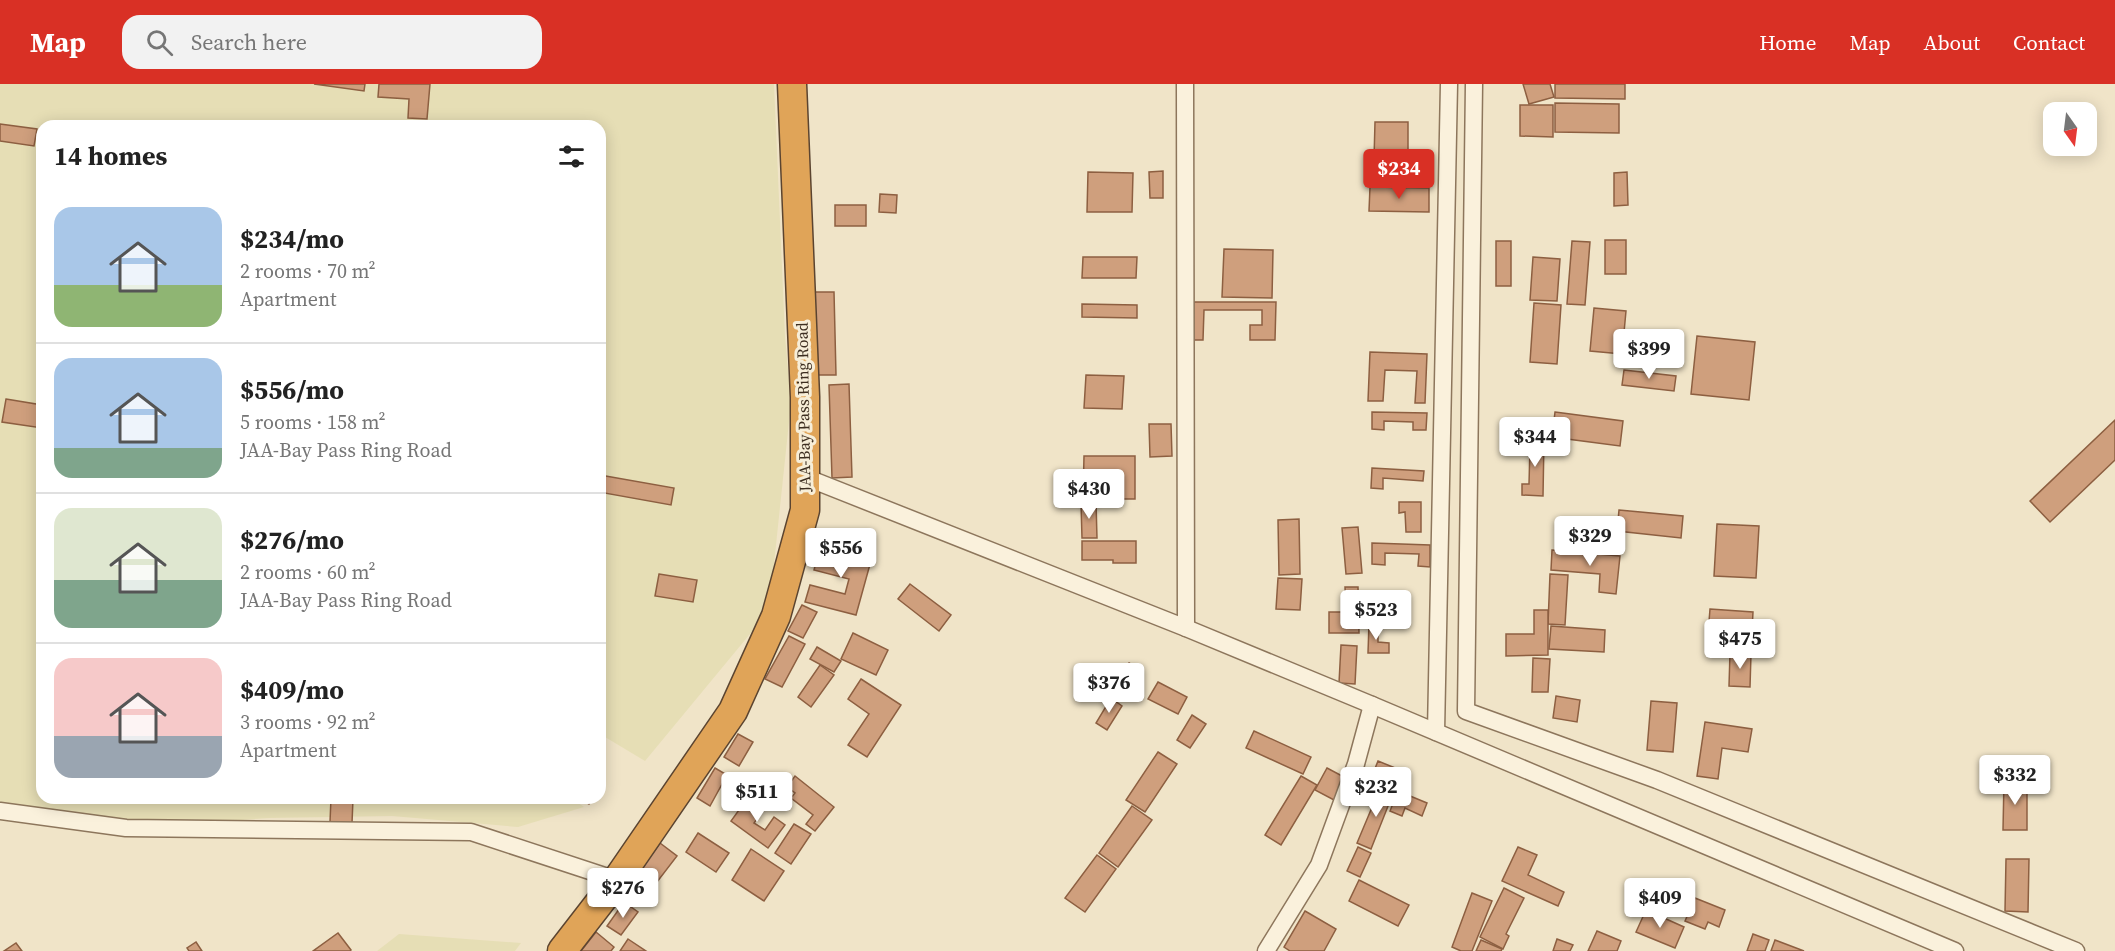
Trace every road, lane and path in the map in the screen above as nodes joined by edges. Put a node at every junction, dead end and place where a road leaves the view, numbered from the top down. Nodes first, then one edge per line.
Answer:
1 (792, 84) edge
2 (1185, 84) edge
3 (1449, 84) edge
4 (1473, 84) edge
5 (805, 477) junction
6 (1186, 628) junction
7 (1372, 705) junction
8 (1436, 732) junction
9 (0, 811) edge
10 (617, 880) junction
11 (562, 951) edge
12 (1266, 951) edge
13 (1955, 951) edge
14 (2076, 951) edge

1 - 5 highway, JAA-Bay Pass Ring Road
2 - 6 street
3 - 8 street
4 - 14 street
5 - 6 street
5 - 10 highway, JAA-Bay Pass Ring Road
6 - 7 street
7 - 8 street
7 - 12 street
8 - 13 street
9 - 10 street
10 - 11 highway, JAA-Bay Pass Ring Road

